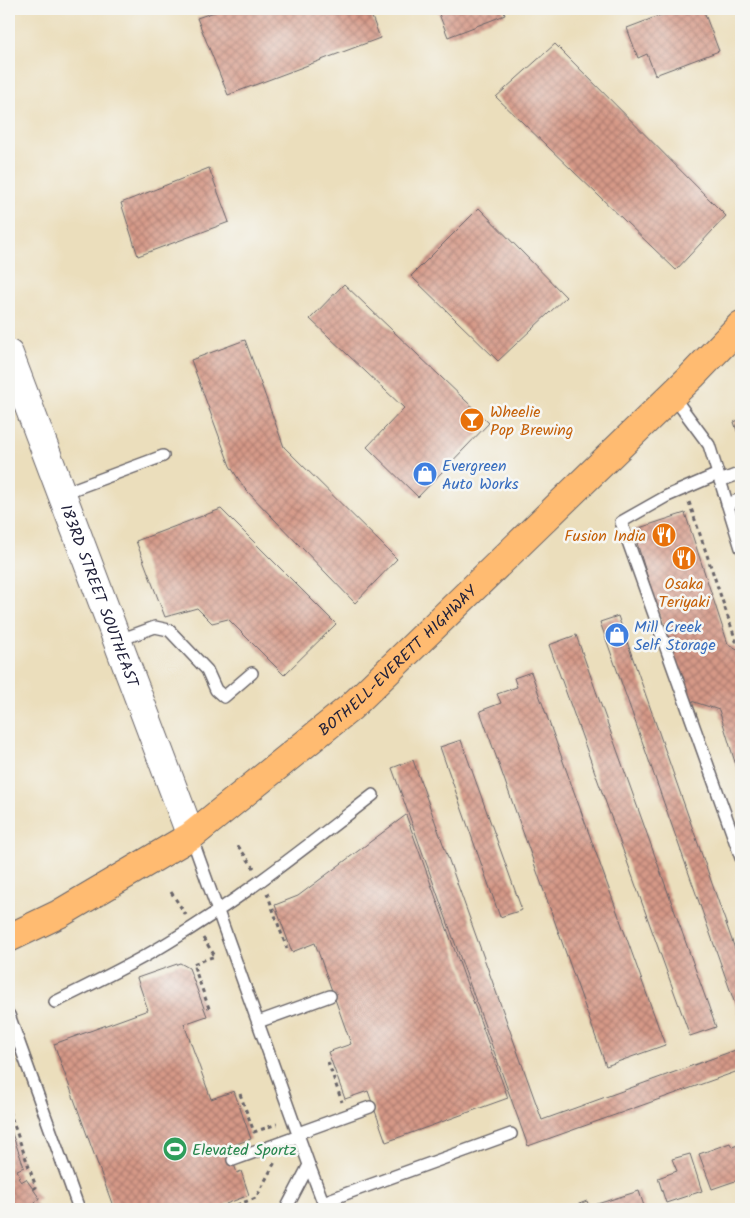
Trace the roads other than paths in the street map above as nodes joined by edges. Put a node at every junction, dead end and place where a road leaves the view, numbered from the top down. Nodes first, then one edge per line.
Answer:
1 (741, 325) edge
2 (9, 354) edge
3 (672, 395) junction
4 (163, 456) dead end
5 (741, 473) edge
6 (719, 478) junction
7 (62, 494) junction
8 (741, 499) edge
9 (727, 504) junction
10 (741, 548) edge
11 (117, 641) junction
12 (252, 673) dead end
13 (373, 796) dead end
14 (191, 836) junction
15 (741, 858) edge
16 (218, 910) junction
17 (9, 938) edge
18 (330, 996) dead end
19 (55, 1002) dead end
20 (9, 1015) edge
21 (258, 1022) junction
22 (370, 1106) dead end
23 (298, 1134) junction
24 (511, 1134) dead end
25 (233, 1160) dead end
26 (310, 1165) junction
27 (79, 1209) edge
28 (286, 1209) edge

1 - 3 main road, BOTHELL-EVERETT HIGHWAY
2 - 7 street, 183RD STREET SOUTHEAST
3 - 6 lane
3 - 14 main road, BOTHELL-EVERETT HIGHWAY
4 - 7 lane
5 - 6 lane
6 - 9 lane
6 - 15 lane
7 - 11 street, 183RD STREET SOUTHEAST
8 - 9 lane
9 - 10 lane
11 - 12 lane
11 - 14 street, 183RD STREET SOUTHEAST
13 - 16 lane
14 - 16 lane
14 - 17 main road, BOTHELL-EVERETT HIGHWAY
16 - 19 lane
16 - 21 lane
18 - 21 lane
20 - 27 lane
21 - 23 lane
22 - 23 lane
23 - 25 lane
23 - 26 lane
24 - 26 lane
26 - 28 lane

